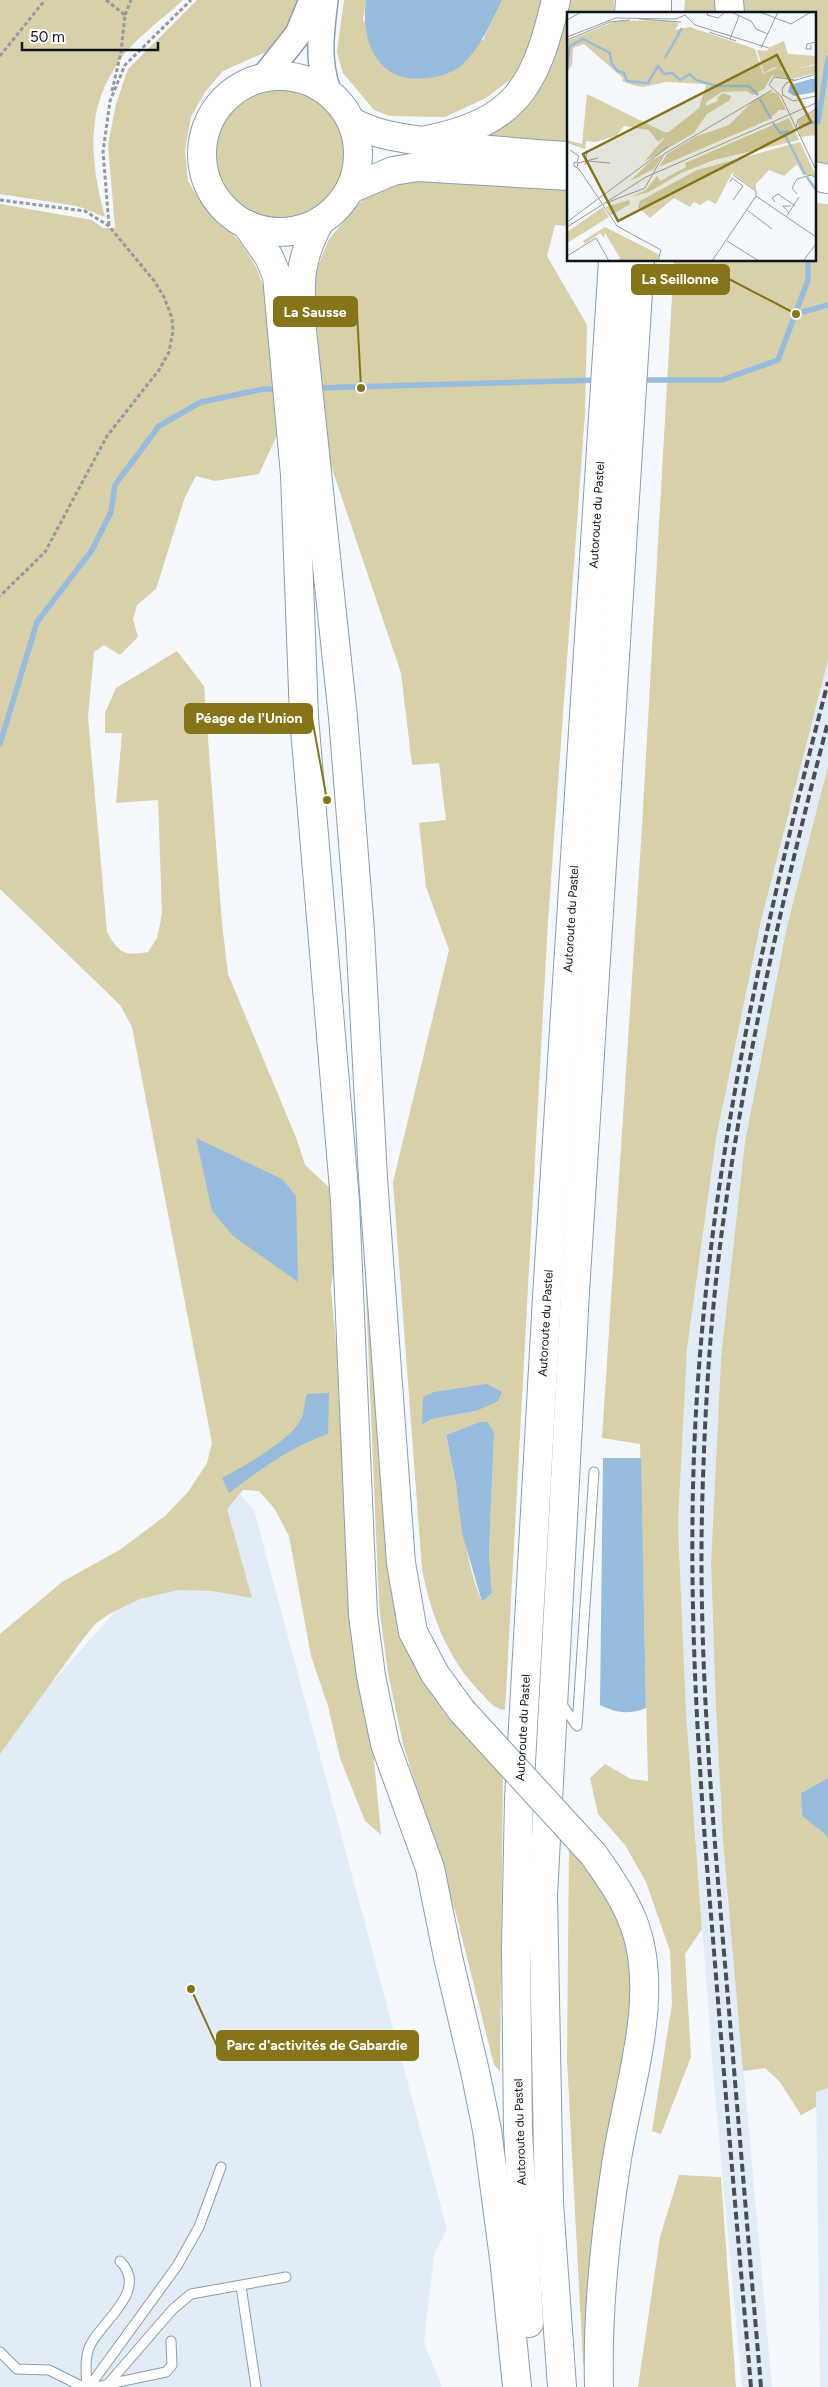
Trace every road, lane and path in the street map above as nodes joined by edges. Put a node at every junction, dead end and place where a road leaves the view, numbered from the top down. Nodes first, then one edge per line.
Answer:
1 (44, 0) edge
2 (106, 0) edge
3 (131, 0) edge
4 (192, 0) edge
5 (312, 0) edge
6 (325, 0) edge
7 (556, 0) edge
8 (125, 15) junction
9 (0, 56) edge
10 (264, 77) junction
11 (328, 91) junction
12 (110, 101) junction
13 (352, 122) junction
14 (422, 141) junction
15 (567, 156) edge
16 (567, 176) edge
17 (350, 189) junction
18 (0, 200) edge
19 (5, 201) junction
20 (0, 205) edge
21 (320, 221) junction
22 (246, 224) junction
23 (109, 226) junction
24 (613, 261) edge
25 (640, 261) edge
26 (293, 332) junction
27 (304, 439) junction
28 (0, 596) edge
29 (594, 1472) dead end
30 (554, 1692) junction
31 (221, 2167) dead end
32 (120, 2260) dead end
33 (286, 2277) dead end
34 (241, 2286) junction
35 (171, 2340) dead end
36 (0, 2352) edge
37 (108, 2384) junction
38 (83, 2387) edge
39 (88, 2387) edge
40 (97, 2387) edge
41 (256, 2387) edge
42 (518, 2387) edge
43 (536, 2387) edge
44 (562, 2387) edge
45 (599, 2387) edge

1 - 9 path
2 - 8 path
3 - 8 path
4 - 12 path
5 - 10 main road
6 - 11 main road
7 - 14 main road
8 - 12 path
10 - 11 main road
10 - 22 main road
11 - 13 main road
12 - 23 path
13 - 14 main road
13 - 17 main road
14 - 15 main road
16 - 17 main road
17 - 21 main road
18 - 19 path
19 - 20 path
19 - 23 path
21 - 22 main road
21 - 26 main road
22 - 26 main road
23 - 28 path
24 - 43 main road, Autoroute du Pastel
25 - 30 main road
26 - 27 main road
27 - 42 main road
27 - 45 main road, bridge
29 - 30 lane
30 - 44 main road
31 - 39 lane
32 - 39 lane
33 - 34 lane
34 - 37 lane
34 - 41 lane
35 - 37 lane
36 - 38 lane
37 - 40 lane

